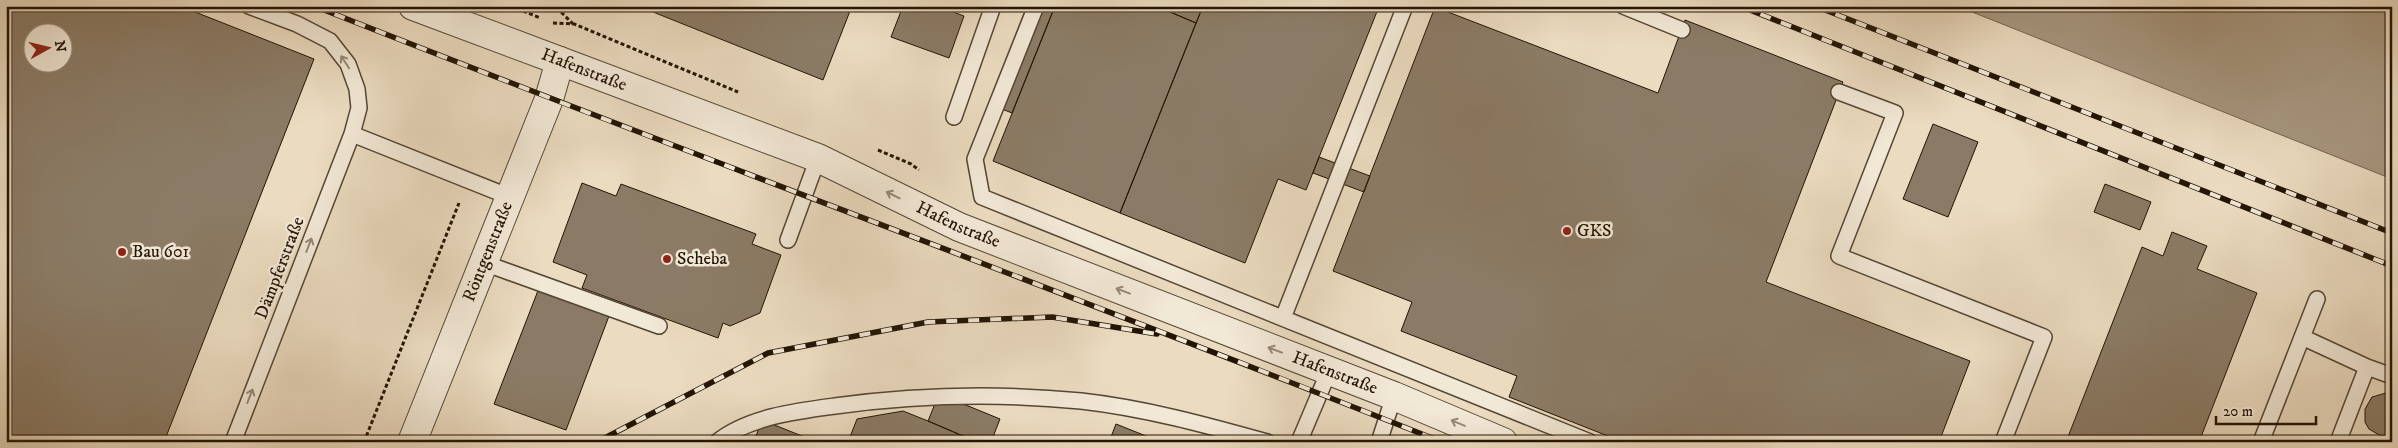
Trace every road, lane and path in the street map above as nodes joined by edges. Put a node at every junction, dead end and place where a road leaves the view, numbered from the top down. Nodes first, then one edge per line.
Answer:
1 (249, 6) edge
2 (413, 6) edge
3 (511, 6) edge
4 (550, 6) edge
5 (992, 6) edge
6 (1036, 6) edge
7 (1405, 6) edge
8 (1623, 6) edge
9 (1682, 30) dead end
10 (560, 61) junction
11 (1839, 92) dead end
12 (954, 116) dead end
13 (352, 134) junction
14 (818, 158) junction
15 (468, 180) junction
16 (510, 197) junction
17 (788, 240) dead end
18 (484, 263) junction
19 (2317, 299) dead end
20 (1283, 318) junction
21 (658, 326) dead end
22 (2302, 337) junction
23 (2367, 367) junction
24 (1329, 372) junction
25 (2392, 376) edge
26 (1394, 396) junction
27 (232, 442) edge
28 (364, 442) edge
29 (412, 442) edge
30 (717, 442) edge
31 (1266, 442) edge
32 (1299, 442) edge
33 (1379, 442) edge
34 (1503, 442) edge
35 (1590, 442) edge
36 (2003, 442) edge
37 (2261, 442) edge
38 (2338, 442) edge

13 -> 1 lane, Dämpferstraße
2 - 10 street, Hafenstraße
3 - 4 path
5 - 12 lane
6 - 20 lane
7 - 20 lane
8 - 9 lane
10 - 14 street, Hafenstraße
10 - 16 street, Röntgenstraße
11 - 36 lane
13 - 15 lane
27 -> 13 lane, Dämpferstraße
14 - 17 lane
24 -> 14 street, Hafenstraße
15 - 16 lane
15 - 28 path
16 - 18 street, Röntgenstraße
18 - 21 lane
18 - 29 street, Röntgenstraße
19 - 22 lane
20 - 35 lane
22 - 23 lane
22 - 37 lane
23 - 25 lane
23 - 38 lane
24 - 26 street, Hafenstraße
24 - 32 lane
26 - 33 lane
34 -> 26 street, Hafenstraße
30 - 31 lane

